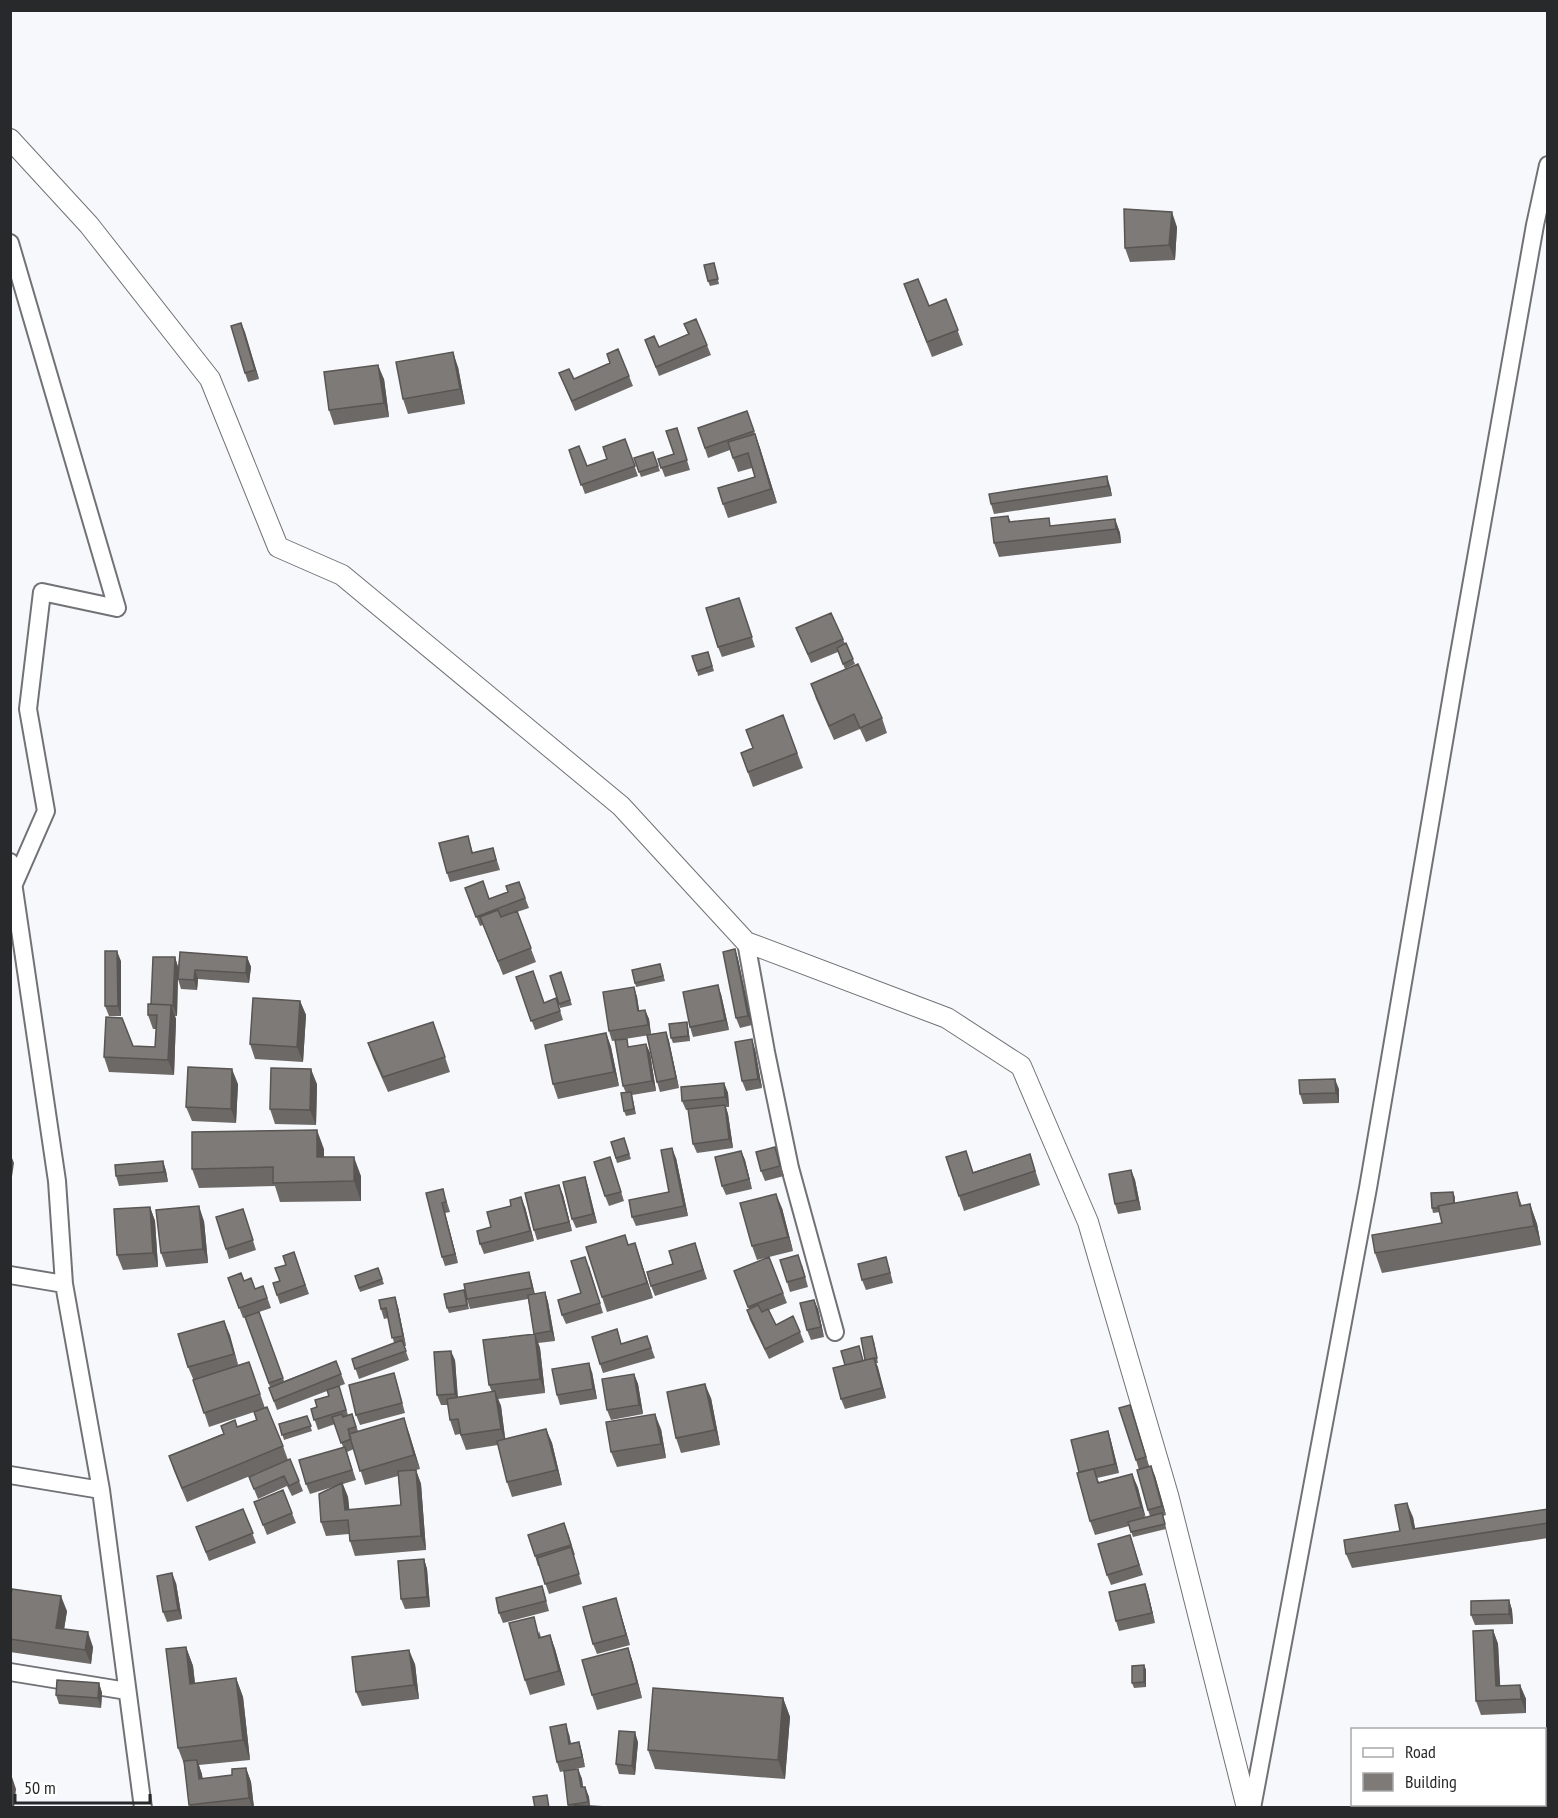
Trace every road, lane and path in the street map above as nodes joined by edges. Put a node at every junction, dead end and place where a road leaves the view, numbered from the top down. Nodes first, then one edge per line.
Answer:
1 (10, 139) edge
2 (1548, 165) edge
3 (10, 243) edge
4 (10, 862) edge
5 (14, 884) junction
6 (746, 942) junction
7 (10, 1275) edge
8 (64, 1284) junction
9 (835, 1332) dead end
10 (10, 1475) edge
11 (101, 1490) junction
12 (10, 1672) edge
13 (127, 1691) junction
14 (143, 1808) edge
15 (1247, 1808) edge
16 (1252, 1808) edge

1 - 6 street
2 - 16 street
3 - 5 street
4 - 5 street
5 - 8 street
6 - 9 street
6 - 15 street
7 - 8 street
8 - 11 street
10 - 11 street
11 - 13 street
12 - 13 street
13 - 14 street

